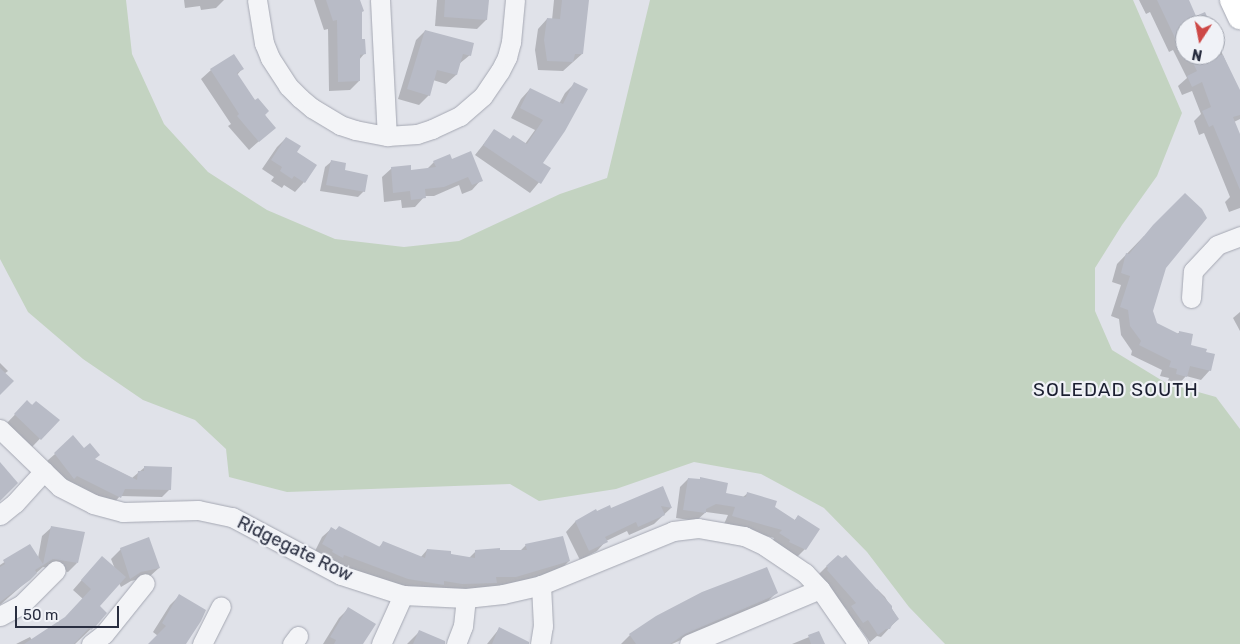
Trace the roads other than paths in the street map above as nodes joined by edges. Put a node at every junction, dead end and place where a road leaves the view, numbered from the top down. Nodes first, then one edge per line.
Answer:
1 (257, 0) edge
2 (380, 0) edge
3 (515, 0) edge
4 (1232, 0) edge
5 (1240, 17) edge
6 (387, 136) junction
7 (1240, 236) edge
8 (1191, 298) dead end
9 (0, 429) edge
10 (44, 472) junction
11 (0, 515) edge
12 (56, 570) dead end
13 (145, 583) dead end
14 (541, 585) junction
15 (820, 589) junction
16 (403, 595) junction
17 (466, 598) junction
18 (221, 606) dead end
19 (0, 616) edge
20 (91, 644) edge
21 (202, 644) edge
22 (381, 644) edge
23 (456, 644) edge
24 (540, 644) edge
25 (690, 644) edge
26 (858, 644) edge

1 - 6 street
2 - 6 street
3 - 6 street
4 - 5 main road
7 - 8 street
9 - 10 street, Ridgegate Row
10 - 11 street
10 - 16 street, Ridgegate Row
12 - 19 street
13 - 20 street
14 - 15 street, Ridgegate Row
14 - 17 street, Ridgegate Row
14 - 24 street
15 - 25 street
15 - 26 street, Ridgegate Row
16 - 17 street, Ridgegate Row
16 - 22 street
17 - 23 street
18 - 21 street

